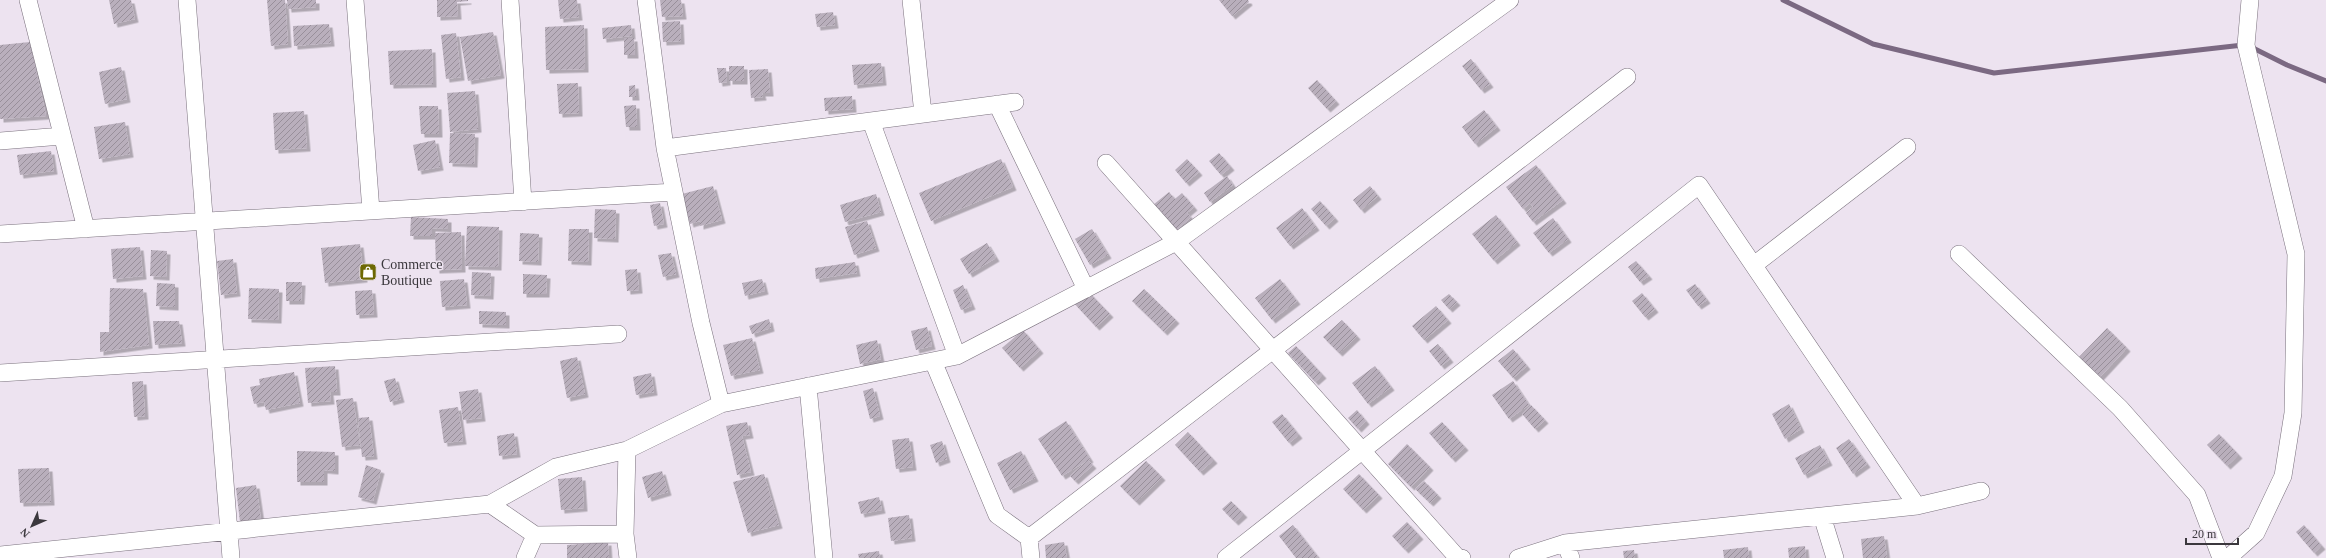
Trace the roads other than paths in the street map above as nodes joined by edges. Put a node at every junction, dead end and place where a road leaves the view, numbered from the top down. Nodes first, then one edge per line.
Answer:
1 (28, 0) edge
2 (188, 0) edge
3 (355, 0) edge
4 (510, 0) edge
5 (646, 0) edge
6 (911, 0) edge
7 (1510, 0) edge
8 (2250, 0) edge
9 (1626, 77) dead end
10 (1015, 102) dead end
11 (997, 104) junction
12 (922, 114) junction
13 (871, 121) junction
14 (62, 136) junction
15 (0, 141) edge
16 (1907, 147) dead end
17 (665, 148) junction
18 (1106, 163) dead end
19 (674, 192) junction
20 (523, 202) junction
21 (371, 211) junction
22 (205, 222) junction
23 (86, 229) junction
24 (0, 234) edge
25 (1176, 242) junction
26 (1959, 254) dead end
27 (1754, 265) junction
28 (1086, 288) junction
29 (618, 334) dead end
30 (1272, 350) junction
31 (958, 356) junction
32 (215, 359) junction
33 (934, 361) junction
34 (0, 372) edge
35 (808, 386) junction
36 (721, 404) junction
37 (627, 450) junction
38 (1362, 450) junction
39 (1980, 491) dead end
40 (490, 504) junction
41 (1917, 506) junction
42 (1822, 516) junction
43 (229, 531) junction
44 (625, 534) junction
45 (535, 535) junction
46 (1029, 538) junction
47 (1568, 550) edge
48 (0, 554) edge
49 (231, 558) edge
50 (525, 558) edge
51 (628, 558) edge
52 (824, 558) edge
53 (1031, 558) edge
54 (1226, 558) edge
55 (1458, 558) edge
56 (1518, 558) edge
57 (1835, 558) edge
58 (2221, 558) edge
59 (2228, 558) edge

1 - 14 street
2 - 22 street
3 - 21 street
4 - 20 street
5 - 17 street
6 - 12 street
7 - 25 street
8 - 59 street
9 - 30 street
10 - 11 street
11 - 12 street
11 - 28 street
12 - 13 street
13 - 17 street
13 - 31 street
14 - 15 street
14 - 23 street
16 - 27 street
17 - 19 street
18 - 25 street
19 - 20 street
19 - 36 street
20 - 21 street
21 - 22 street
22 - 23 street
22 - 32 street
23 - 24 street
25 - 28 street
25 - 30 street
26 - 58 street
27 - 38 street
27 - 41 street
28 - 31 street
29 - 32 street
30 - 38 street
30 - 46 street
31 - 33 street
32 - 34 street
32 - 43 street
33 - 35 street
33 - 46 street
35 - 36 street
35 - 52 street
36 - 37 street
37 - 40 street
37 - 44 street
38 - 54 street
38 - 55 street
39 - 41 street
40 - 43 street
40 - 45 street
41 - 42 street
42 - 47 street
42 - 57 street
43 - 48 street
43 - 49 street
44 - 45 street
44 - 51 street
45 - 50 street
46 - 53 street
47 - 56 street

